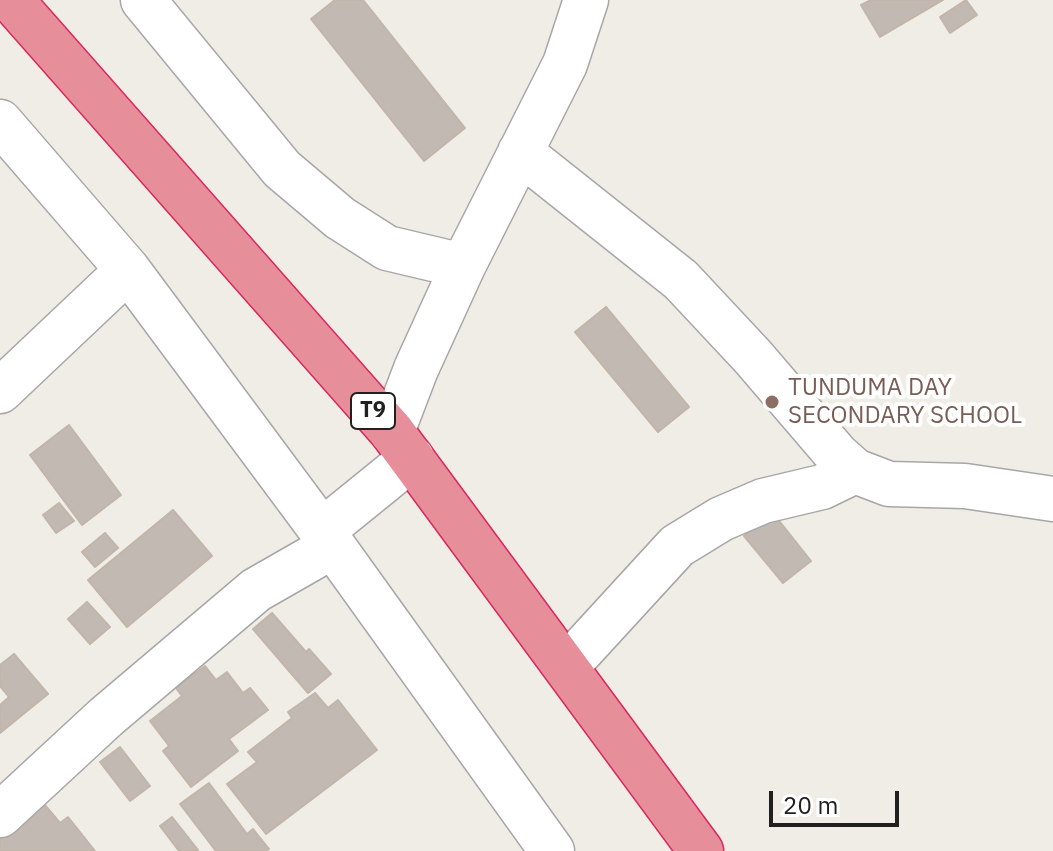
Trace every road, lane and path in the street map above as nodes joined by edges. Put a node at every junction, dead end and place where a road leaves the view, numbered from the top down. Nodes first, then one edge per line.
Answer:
1 (11, 0) edge
2 (143, 0) edge
3 (586, 0) edge
4 (0, 122) edge
5 (520, 152) junction
6 (463, 266) junction
7 (128, 270) junction
8 (0, 391) edge
9 (402, 445) junction
10 (855, 471) junction
11 (1053, 499) edge
12 (328, 538) junction
13 (566, 667) junction
14 (0, 815) edge
15 (552, 851) edge
16 (701, 851) edge

1 - 9 highway, T9
2 - 6 street
3 - 5 street
4 - 7 street
5 - 6 street
5 - 10 street
6 - 9 street
7 - 8 street
7 - 12 street
9 - 12 street
9 - 13 highway, T9
10 - 11 street
10 - 13 street
12 - 14 street
12 - 15 street
13 - 16 highway, T9

